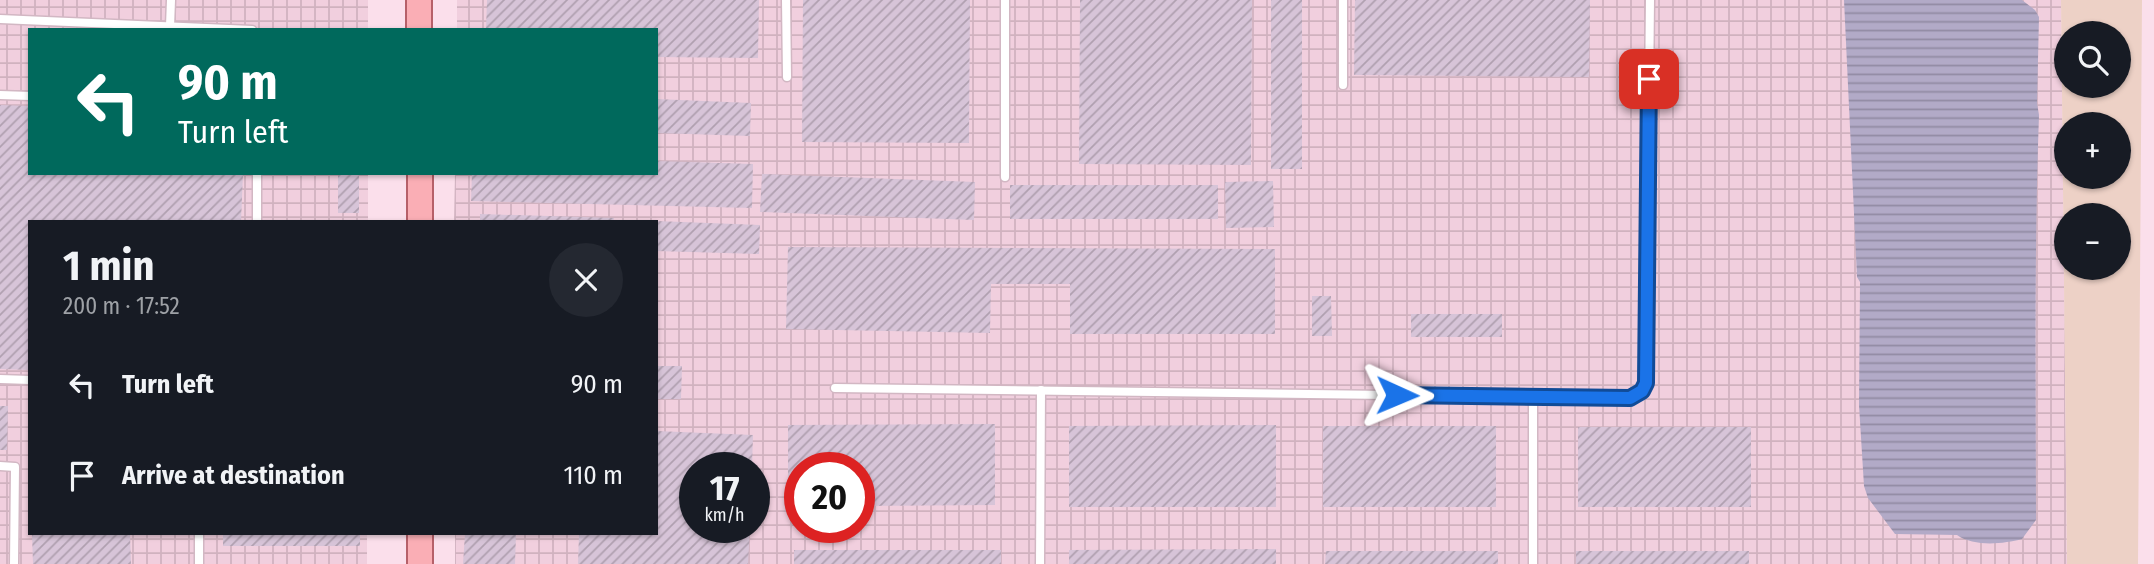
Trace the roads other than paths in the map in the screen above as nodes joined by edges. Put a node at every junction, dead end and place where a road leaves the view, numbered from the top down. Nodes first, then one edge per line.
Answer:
1 (172, 0) edge
2 (419, 0) edge
3 (786, 0) edge
4 (1005, 0) edge
5 (1343, 0) edge
6 (1650, 0) edge
7 (0, 19) edge
8 (170, 26) junction
9 (211, 28) edge
10 (419, 28) edge
11 (787, 77) dead end
12 (1343, 85) dead end
13 (0, 95) edge
14 (28, 96) edge
15 (257, 175) edge
16 (420, 175) edge
17 (1005, 177) dead end
18 (257, 220) edge
19 (420, 220) edge
20 (0, 379) edge
21 (28, 380) edge
22 (835, 388) dead end
23 (1041, 390) junction
24 (1534, 397) junction
25 (0, 466) edge
26 (199, 535) edge
27 (420, 535) edge
28 (14, 564) edge
29 (199, 564) edge
30 (420, 564) edge
31 (1040, 564) edge
32 (1534, 564) edge

1 - 8 lane
2 - 10 main road
3 - 11 lane
4 - 17 lane
5 - 12 lane
6 - 24 lane
7 - 8 lane
8 - 9 lane
13 - 14 lane
15 - 18 lane
16 - 19 main road
20 - 21 lane
22 - 23 lane
23 - 24 lane
23 - 31 lane
24 - 32 lane
25 - 28 lane
26 - 29 lane
27 - 30 main road

